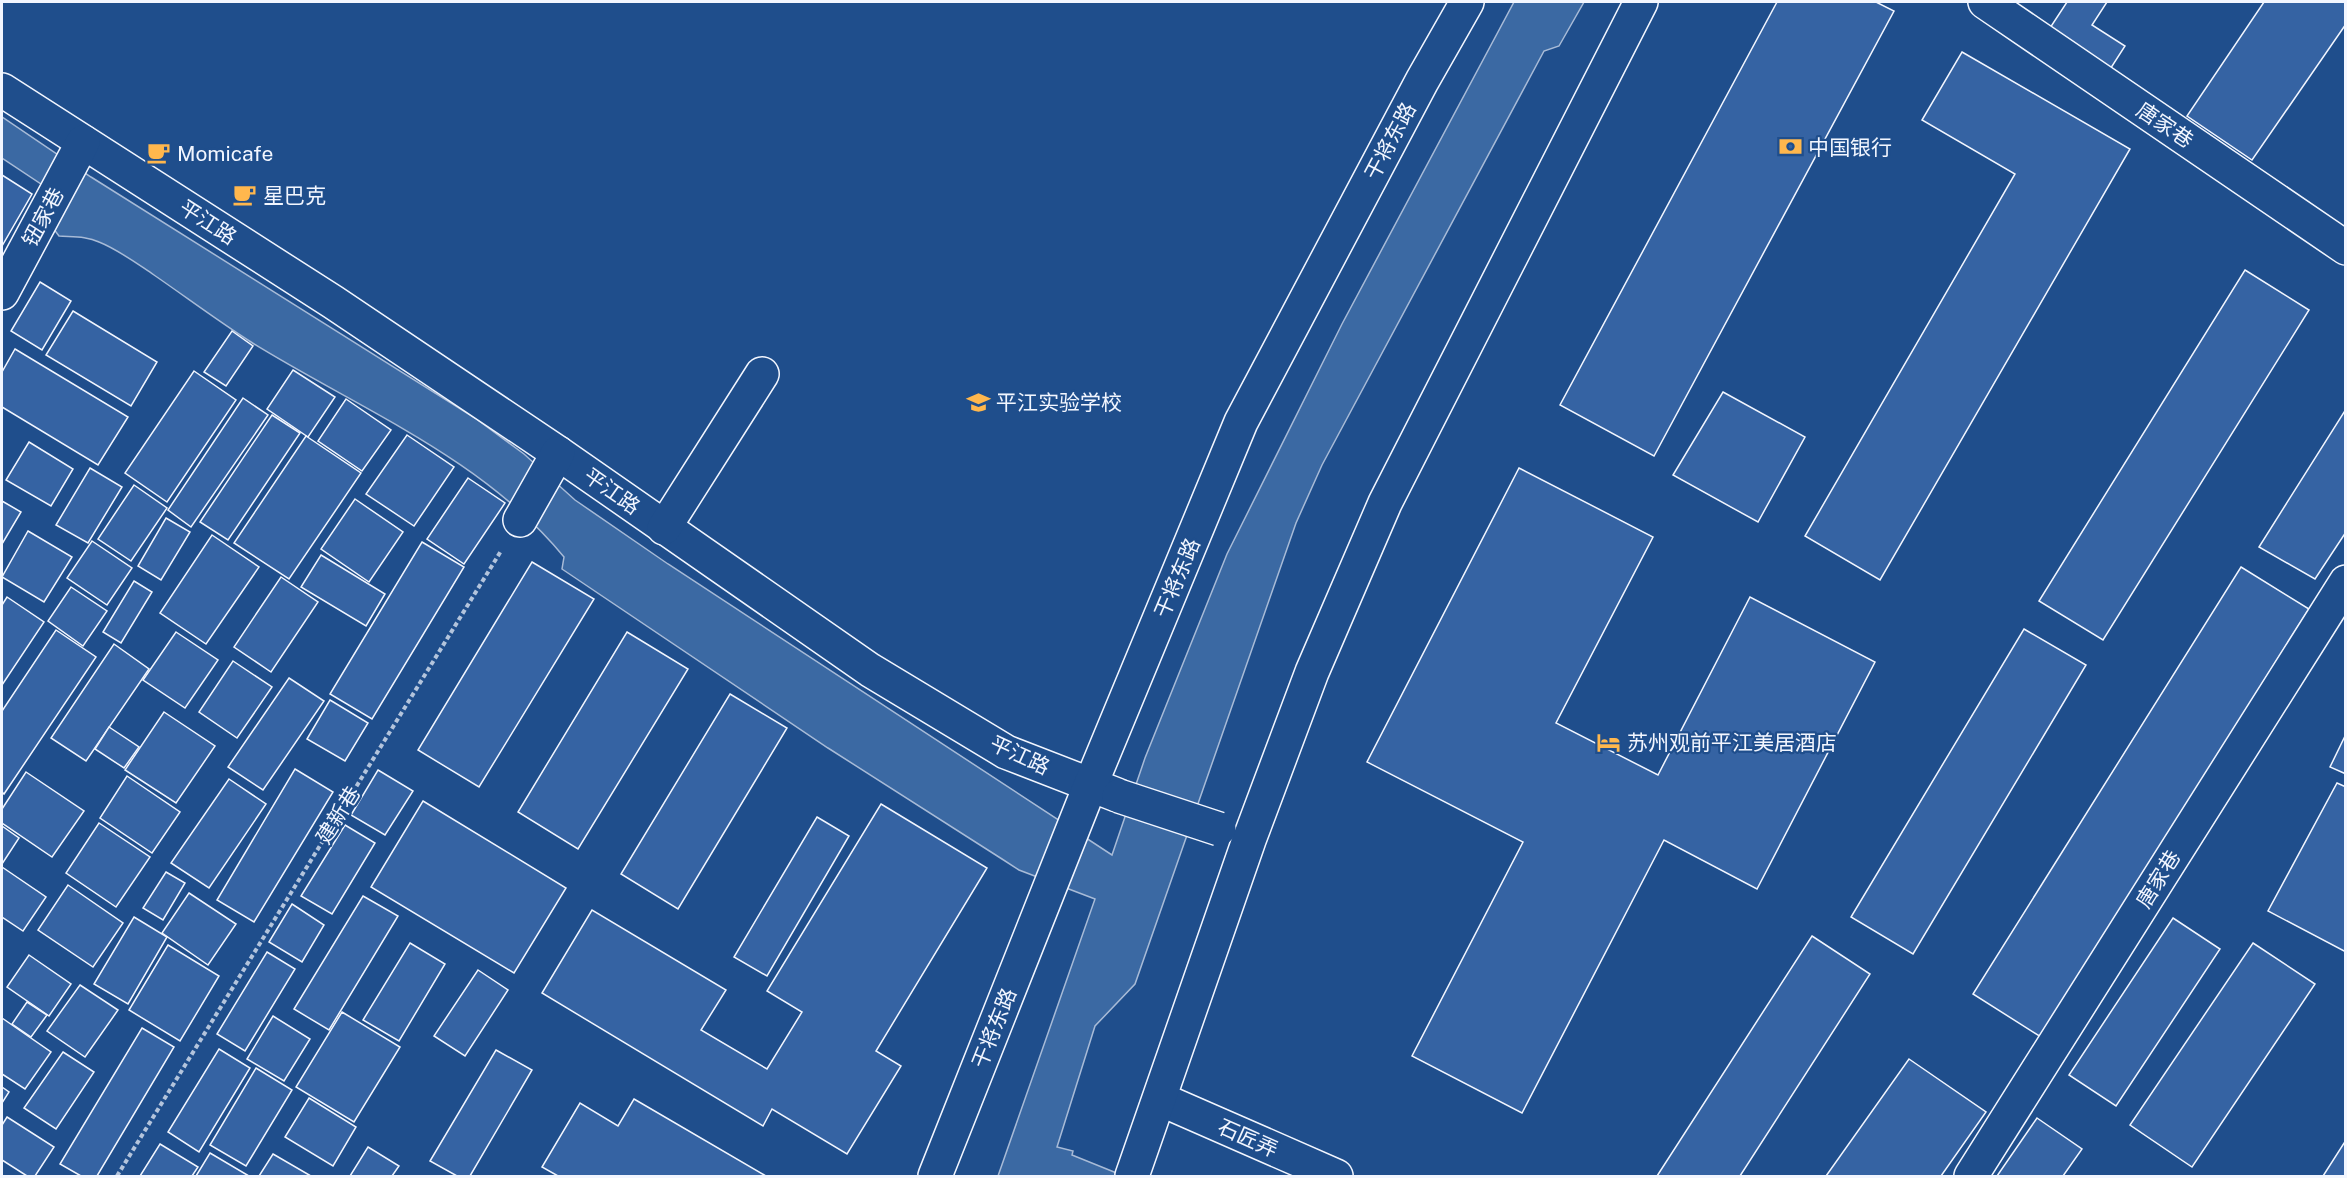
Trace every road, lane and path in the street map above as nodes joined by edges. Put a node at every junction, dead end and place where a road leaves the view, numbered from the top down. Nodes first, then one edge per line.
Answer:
1 (1467, 2) edge
2 (1641, 2) edge
3 (1985, 2) edge
4 (2, 90) edge
5 (80, 147) junction
6 (2346, 248) edge
7 (2, 292) edge
8 (762, 374) dead end
9 (554, 460) junction
10 (520, 520) joint
11 (664, 528) junction
12 (2346, 582) edge
13 (1097, 796) junction
14 (1249, 840) junction
15 (1160, 1099) junction
16 (117, 1176) edge
17 (935, 1176) edge
18 (1132, 1176) edge
19 (1336, 1176) edge
20 (1971, 1176) edge

1 - 13 street, 干将东路
2 - 14 street
3 - 6 street, 唐家巷
4 - 5 street, 平江路
5 - 7 street, 钮家巷
5 - 9 street, 平江路
8 - 11 street
9 - 10 street
9 - 11 street, 平江路
10 - 16 path, 建新巷
11 - 13 street, 平江路
12 - 20 street, 唐家巷
13 - 14 street, 平江路, bridge
13 - 17 street, 干将东路
14 - 15 street
15 - 18 street
15 - 19 street, 石匠弄

